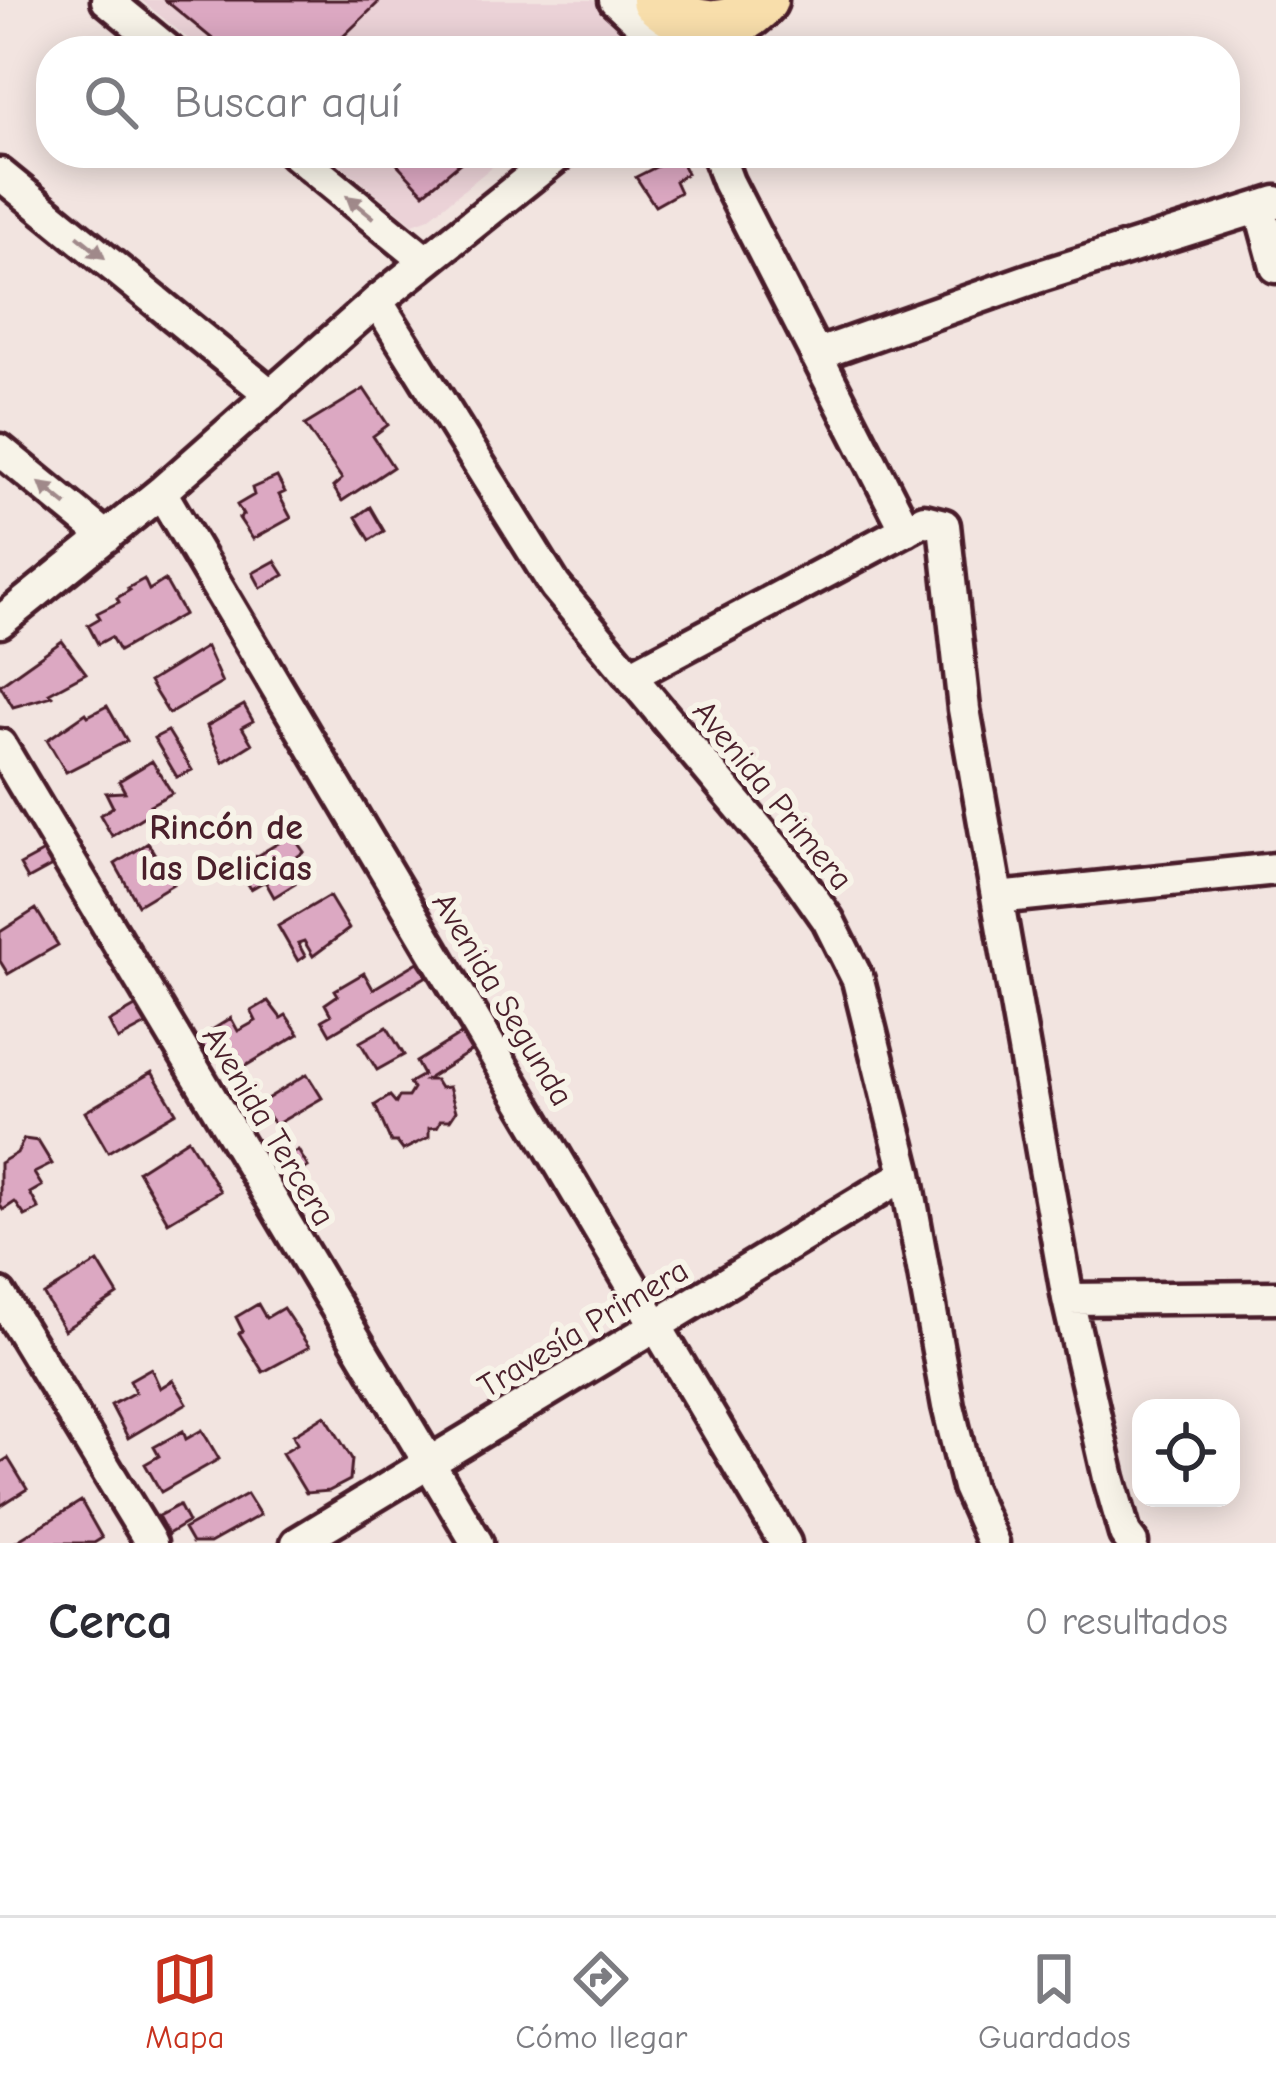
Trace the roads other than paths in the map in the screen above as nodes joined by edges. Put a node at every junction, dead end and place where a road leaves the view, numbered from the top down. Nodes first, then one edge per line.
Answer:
1 (106, 0) edge
2 (615, 0) edge
3 (740, 19) edge
4 (655, 23) edge
5 (150, 36) edge
6 (312, 168) edge
7 (542, 168) edge
8 (724, 168) edge
9 (0, 173) edge
10 (1268, 205) edge
11 (426, 261) junction
12 (1276, 267) edge
13 (377, 301) junction
14 (816, 355) junction
15 (271, 395) junction
16 (0, 450) edge
17 (161, 491) junction
18 (906, 530) junction
19 (106, 537) junction
20 (0, 622) edge
21 (630, 676) junction
22 (0, 745) edge
23 (1276, 869) edge
24 (998, 898) junction
25 (906, 1174) junction
26 (0, 1295) edge
27 (1276, 1297) edge
28 (1068, 1299) junction
29 (656, 1327) junction
30 (429, 1463) junction
31 (151, 1543) edge
32 (297, 1543) edge
33 (477, 1543) edge
34 (785, 1543) edge
35 (993, 1543) edge
36 (1132, 1543) edge

1 - 5 street
2 - 4 street
3 - 4 main road
11 -> 6 street
7 - 11 street
8 - 14 street
9 -> 15 street
10 - 12 street
10 - 14 street
11 - 13 street
13 - 15 street
13 - 21 street, Avenida Primera
14 - 18 street
15 - 17 street
19 -> 16 street
17 - 19 street
17 - 29 street, Avenida Segunda
18 - 21 street
18 - 24 street
19 - 20 street
21 - 25 street, Avenida Primera
22 - 30 street, Avenida Tercera
23 - 24 street
24 - 28 street
25 - 29 street, Travesía Primera
25 - 35 street, Avenida Primera
26 - 31 street
27 - 28 street
28 - 36 street
29 - 30 street, Travesía Primera
29 - 34 street, Avenida Segunda
30 - 32 street, Travesía Primera
30 - 33 street, Avenida Tercera

